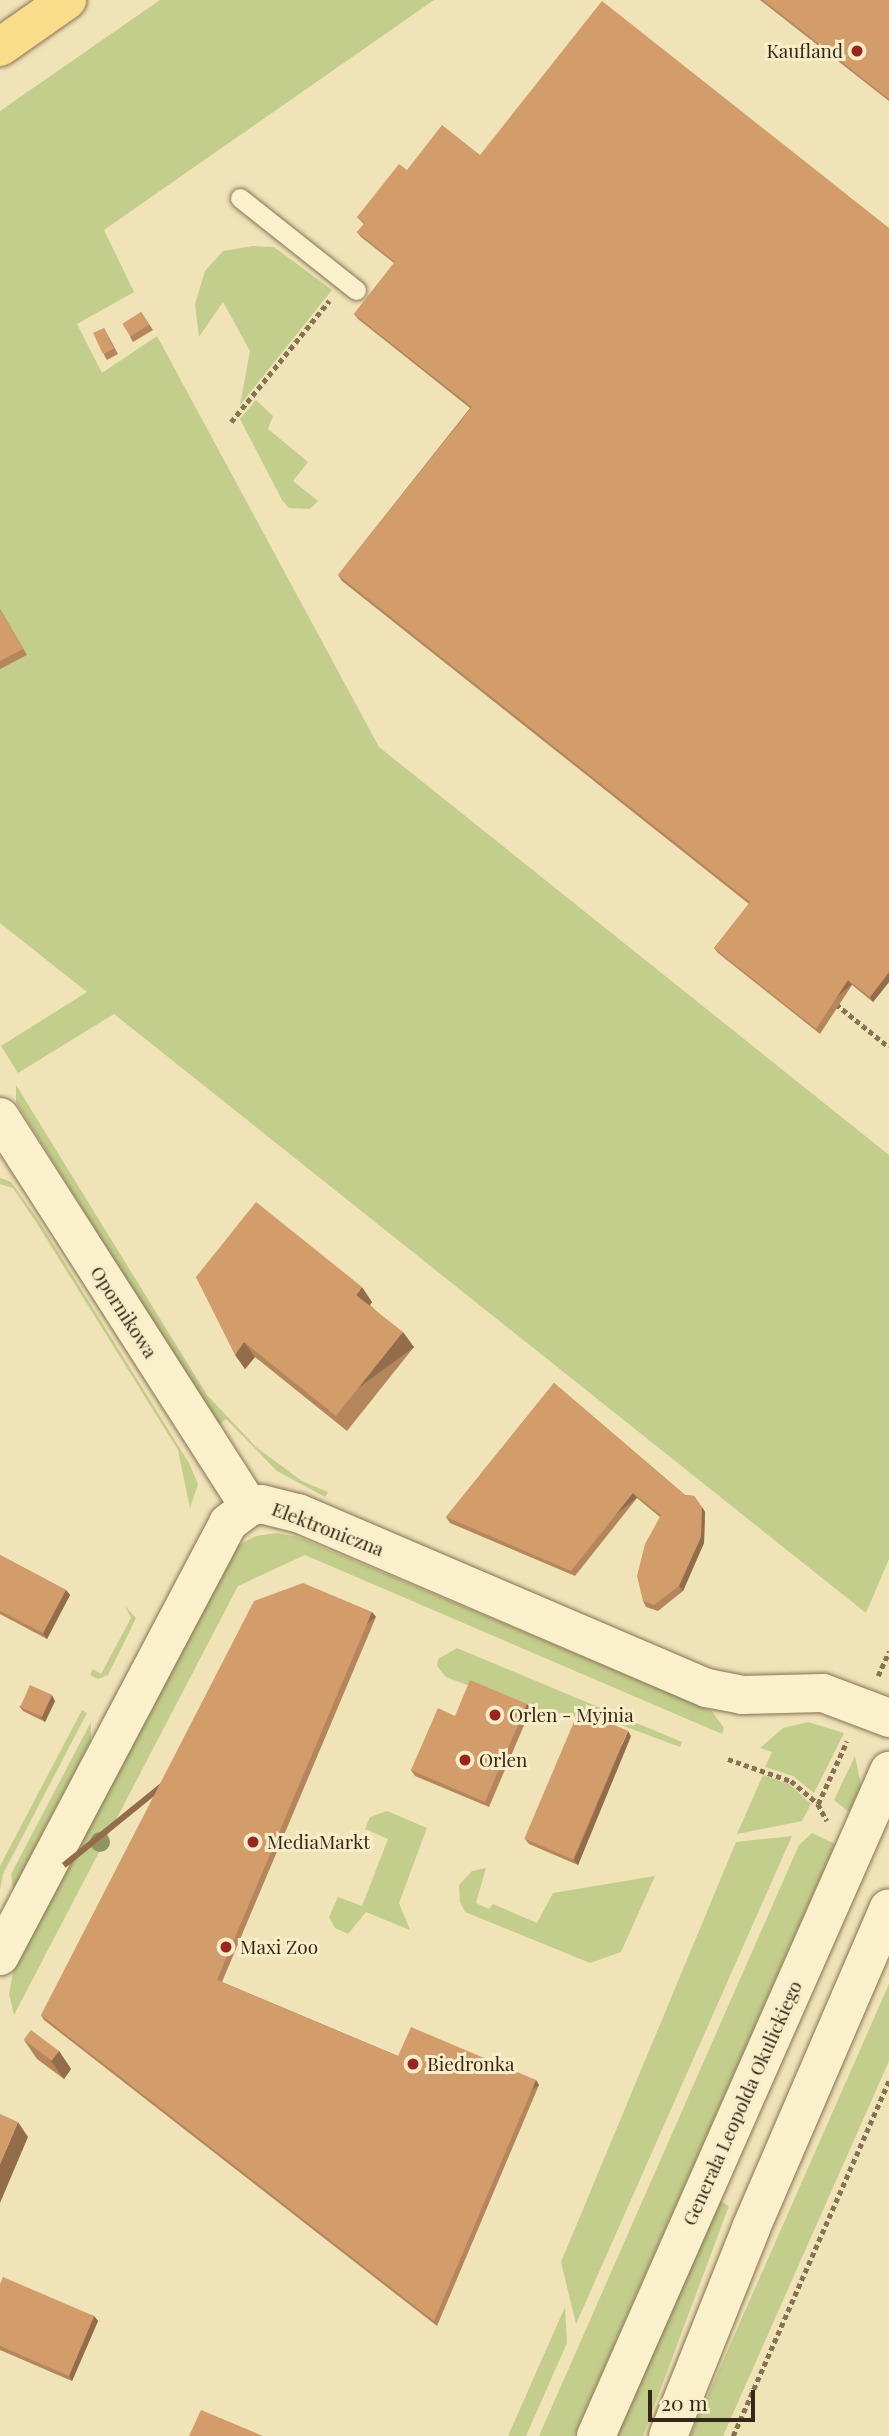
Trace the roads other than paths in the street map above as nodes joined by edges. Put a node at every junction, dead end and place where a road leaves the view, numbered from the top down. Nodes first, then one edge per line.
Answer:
1 (68, 0) edge
2 (0, 47) edge
3 (240, 198) dead end
4 (351, 286) road end
5 (0, 1117) edge
6 (249, 1507) junction
7 (889, 1718) edge
8 (889, 1772) edge
9 (889, 1908) edge
10 (0, 1956) edge
11 (596, 2436) edge
12 (668, 2436) edge

1 - 2 main road
3 - 4 lane
5 - 6 street, Opornikowa
6 - 7 street, Elektroniczna
6 - 10 street, Elektroniczna
8 - 11 street, Generała Leopolda Okulickiego
9 - 12 street

